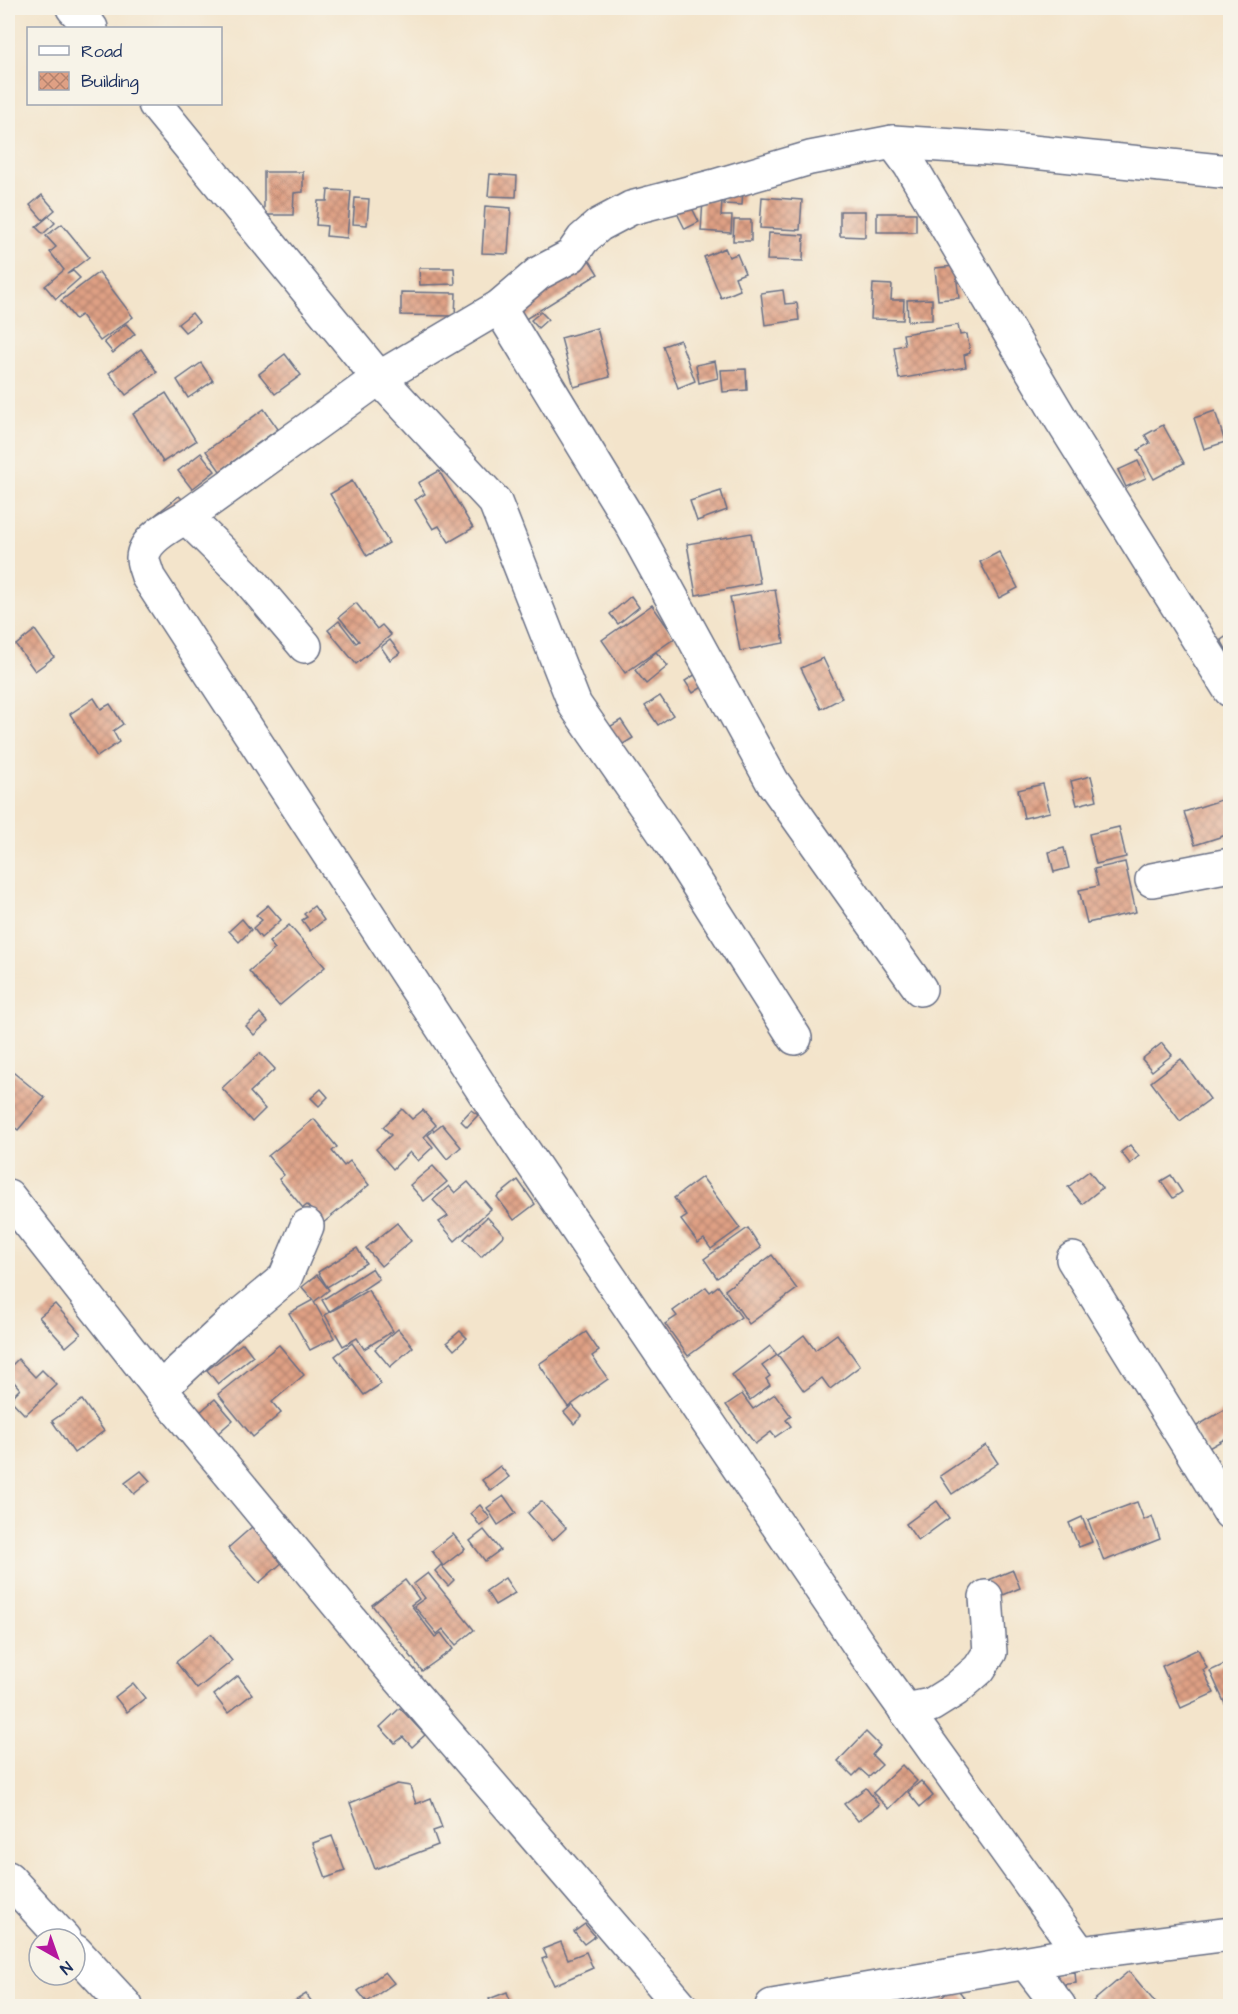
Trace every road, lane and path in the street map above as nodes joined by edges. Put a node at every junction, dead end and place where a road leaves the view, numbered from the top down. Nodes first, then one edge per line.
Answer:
1 (73, 8) edge
2 (90, 27) edge
3 (156, 105) edge
4 (893, 142) junction
5 (1230, 172) edge
6 (499, 307) junction
7 (380, 378) junction
8 (186, 517) junction
9 (305, 646) dead end
10 (1230, 690) edge
11 (1230, 865) edge
12 (1152, 880) dead end
13 (920, 989) dead end
14 (795, 1038) dead end
15 (8, 1196) edge
16 (307, 1226) dead end
17 (1073, 1259) dead end
18 (160, 1389) junction
19 (1230, 1513) edge
20 (986, 1597) dead end
21 (905, 1710) junction
22 (8, 1878) edge
23 (53, 1927) edge
24 (1230, 1934) edge
25 (1080, 1953) junction
26 (1026, 1963) junction
27 (87, 1964) edge
28 (126, 2007) edge
29 (681, 2007) edge
30 (772, 2007) edge
31 (1059, 2007) edge

1 - 2 street
3 - 7 street
4 - 5 street
4 - 6 street
4 - 10 street
6 - 7 street
6 - 13 street
7 - 8 street
7 - 14 street
8 - 9 street
8 - 21 street
11 - 12 street
15 - 18 street
16 - 18 street
17 - 19 street
18 - 29 street
20 - 21 street
21 - 25 street
22 - 23 street
24 - 25 street
25 - 26 street
26 - 30 street
26 - 31 street
27 - 28 street

